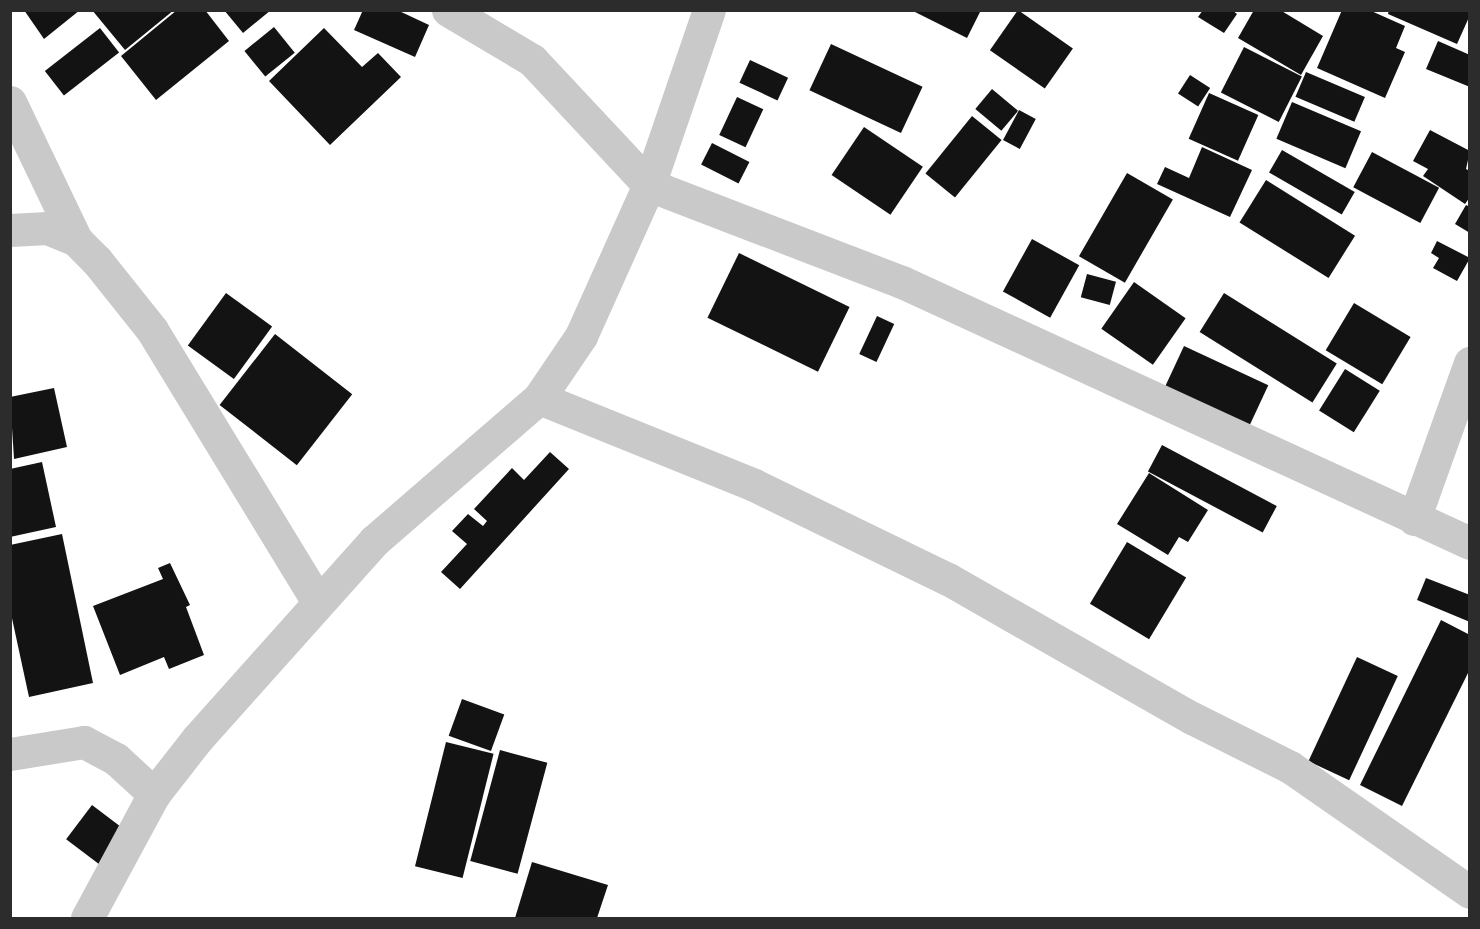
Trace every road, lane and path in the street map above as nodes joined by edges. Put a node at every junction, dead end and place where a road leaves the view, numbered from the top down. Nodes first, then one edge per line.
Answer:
1 (448, 10) edge
2 (709, 10) edge
3 (10, 102) edge
4 (649, 185) junction
5 (10, 230) edge
6 (75, 240) junction
7 (1470, 363) edge
8 (539, 398) junction
9 (1414, 519) junction
10 (1470, 543) edge
11 (318, 602) junction
12 (10, 754) edge
13 (154, 794) junction
14 (1470, 892) edge
15 (87, 918) edge

1 - 4 street
2 - 4 street
3 - 6 street
4 - 8 street
4 - 9 street
5 - 6 street
6 - 11 street
7 - 9 street
8 - 11 street
8 - 14 street
9 - 10 street
11 - 13 street
12 - 13 street
13 - 15 street

